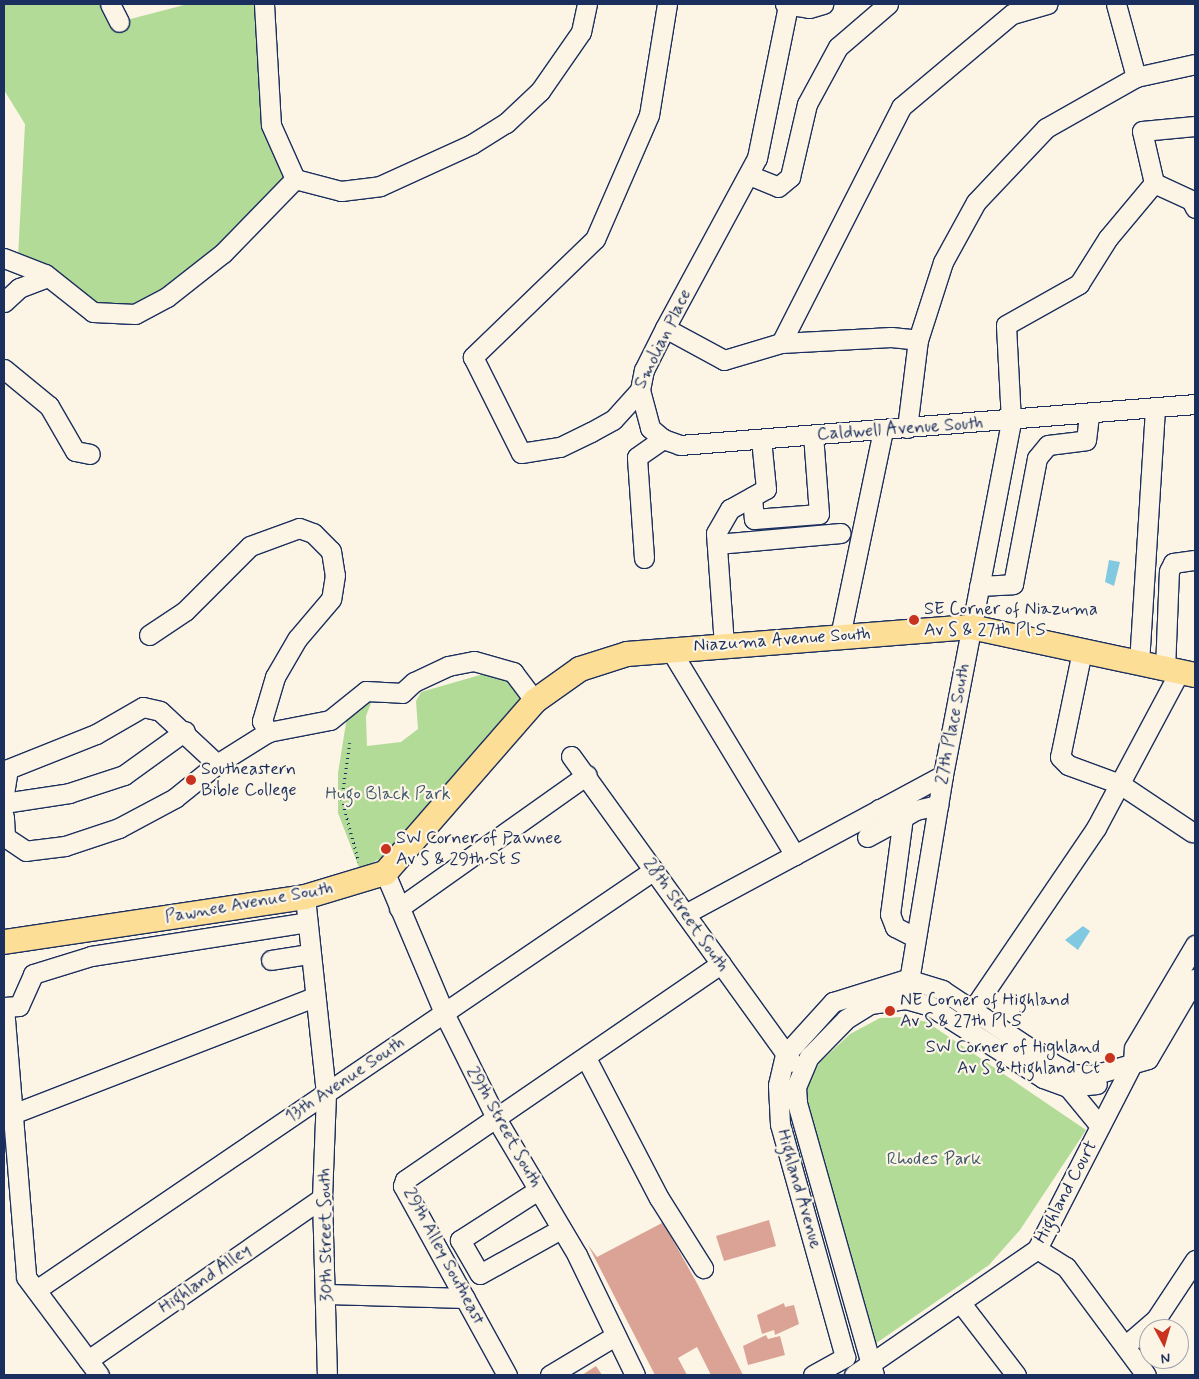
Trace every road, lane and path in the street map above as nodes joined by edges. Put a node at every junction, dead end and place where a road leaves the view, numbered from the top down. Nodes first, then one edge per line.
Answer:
1 (110, 4) edge
2 (264, 4) edge
3 (586, 4) edge
4 (667, 4) edge
5 (823, 4) edge
6 (888, 4) edge
7 (1048, 4) edge
8 (1116, 4) edge
9 (786, 5) edge
10 (119, 22) dead end
11 (1195, 64) edge
12 (1136, 76) junction
13 (1195, 126) edge
14 (749, 175) junction
15 (295, 179) junction
16 (1154, 183) junction
17 (1195, 208) edge
18 (4, 258) edge
19 (48, 277) junction
20 (4, 302) edge
21 (665, 328) junction
22 (918, 340) junction
23 (781, 343) junction
24 (4, 369) edge
25 (640, 390) junction
26 (1195, 404) edge
27 (1155, 408) junction
28 (1088, 414) junction
29 (1011, 421) junction
30 (907, 428) junction
31 (883, 430) junction
32 (813, 435) junction
33 (762, 439) junction
34 (663, 440) junction
35 (90, 454) dead end
36 (752, 497) junction
37 (841, 534) dead end
38 (717, 544) junction
39 (644, 558) dead end
40 (1195, 560) edge
41 (979, 586) junction
42 (971, 628) junction
43 (149, 635) dead end
44 (840, 636) junction
45 (724, 645) junction
46 (670, 649) junction
47 (1082, 651) junction
48 (1139, 663) junction
49 (1180, 671) edge
50 (535, 701) junction
51 (265, 726) junction
52 (185, 731) junction
53 (350, 744) dead end
54 (571, 756) dead end
55 (217, 764) junction
56 (587, 775) junction
57 (943, 775) junction
58 (1120, 784) junction
59 (4, 794) edge
60 (4, 802) edge
61 (938, 806) junction
62 (879, 810) junction
63 (4, 816) edge
64 (896, 822) junction
65 (1192, 832) dead end
66 (867, 837) dead end
67 (796, 855) junction
68 (361, 868) dead end
69 (654, 870) junction
70 (385, 874) junction
71 (305, 897) junction
72 (399, 908) junction
73 (685, 914) junction
74 (307, 922) junction
75 (914, 937) junction
76 (4, 942) edge
77 (1195, 945) edge
78 (310, 954) junction
79 (271, 960) dead end
80 (721, 964) junction
81 (907, 979) junction
82 (1195, 980) edge
83 (314, 997) junction
84 (906, 999) junction
85 (4, 1007) edge
86 (973, 1010) junction
87 (444, 1013) junction
88 (785, 1055) junction
89 (586, 1058) junction
90 (1133, 1062) junction
91 (802, 1072) junction
92 (1068, 1087) junction
93 (6, 1088) edge
94 (326, 1094) junction
95 (10, 1115) junction
96 (497, 1120) junction
97 (1100, 1126) junction
98 (9, 1164) edge
99 (538, 1190) junction
100 (322, 1198) junction
101 (561, 1228) junction
102 (1037, 1249) junction
103 (1195, 1260) edge
104 (703, 1268) dead end
105 (36, 1290) junction
106 (327, 1294) junction
107 (465, 1298) junction
108 (960, 1302) junction
109 (615, 1336) junction
110 (1125, 1346) junction
111 (845, 1357) junction
112 (88, 1360) junction
113 (866, 1372) edge
114 (99, 1375) edge
115 (328, 1375) edge
116 (507, 1375) edge
117 (550, 1375) edge
118 (635, 1375) edge
119 (813, 1375) edge
120 (1016, 1375) edge
121 (1146, 1375) edge

1 - 10 street
2 - 15 street
3 - 15 street
4 - 25 street, Smolian Place
5 - 9 street
6 - 14 street
7 - 23 street
8 - 12 street
9 - 14 street, Smolian Place
11 - 12 street
12 - 22 street
13 - 16 street
14 - 21 street, Smolian Place
15 - 19 street
16 - 17 street
16 - 29 street, 27th Place South
18 - 19 street
19 - 20 street
21 - 23 street
21 - 25 street, Smolian Place
22 - 23 street
22 - 30 street
24 - 35 street
25 - 34 street
26 - 27 street, Caldwell Avenue South
27 - 28 street, Caldwell Avenue South
27 - 48 street
28 - 29 street, Caldwell Avenue South
28 - 41 street
29 - 30 street, Caldwell Avenue South
29 - 41 street, 27th Place South
30 - 31 street, Caldwell Avenue South
31 - 32 street, Caldwell Avenue South
31 - 44 street
32 - 33 street, Caldwell Avenue South
32 - 36 street
33 - 34 street, Caldwell Avenue South
33 - 36 street
34 - 39 street
36 - 38 street
37 - 38 street
38 - 45 street
40 - 49 street
41 - 42 street, 27th Place South
42 - 44 main road, Niazuma Avenue South
42 - 47 main road, Niazuma Avenue South
42 - 57 street, 27th Place South
43 - 51 street
44 - 45 main road, Niazuma Avenue South
45 - 46 main road, Niazuma Avenue South
46 - 50 main road, Niazuma Avenue South
46 - 67 street
47 - 48 main road, Niazuma Avenue South
47 - 58 street
48 - 49 main road, Niazuma Avenue South
49 - 58 street
50 - 51 street
50 - 70 main road
51 - 55 street
52 - 55 street
52 - 59 street
52 - 60 street
53 - 68 path
54 - 56 street, 28th Street South
55 - 63 street
56 - 69 street, 28th Street South
56 - 72 street
57 - 61 street, 27th Place South
57 - 62 street
58 - 65 street
58 - 86 street
61 - 64 street
61 - 75 street, 27th Place South
62 - 64 street
62 - 67 street
64 - 66 street
64 - 75 street
67 - 73 street
69 - 73 street, 28th Street South
69 - 87 street, 13th Avenue South
70 - 71 main road, Pawnee Avenue South
70 - 72 street, 29th Street South
71 - 74 street, 30th Street South
71 - 76 main road, Pawnee Avenue South
72 - 87 street, 29th Street South
73 - 80 street, 28th Street South
74 - 78 street, 30th Street South
74 - 85 street
75 - 81 street, 27th Place South
77 - 90 street
78 - 79 street
78 - 83 street, 30th Street South
80 - 88 street, 28th Street South
80 - 89 street, 29th Alley Southeast
81 - 84 street, 27th Place South
81 - 86 street, Highland Avenue
81 - 88 street, Highland Avenue
82 - 90 street, Highland Avenue
83 - 94 street, 30th Street South
83 - 95 street
84 - 91 street, Highland Avenue
84 - 92 street, Highland Avenue
85 - 93 street
86 - 90 street, Highland Avenue
87 - 94 street, 13th Avenue South
87 - 96 street, 29th Street South
88 - 91 street, 28th Street South
88 - 111 street, Highland Avenue
89 - 96 street, 29th Alley Southeast
89 - 104 street
90 - 92 street, Highland Avenue
90 - 97 street, Highland Court
91 - 113 street, Highland Avenue
92 - 97 street
93 - 95 street
94 - 100 street, 30th Street South
94 - 105 street, 13th Avenue South
95 - 98 street
96 - 99 street, 29th Street South
96 - 107 street, 29th Alley Southeast
97 - 102 street, Highland Court
98 - 105 street
99 - 101 street, 29th Street South
99 - 101 street
100 - 106 street, 30th Street South
100 - 112 street, Highland Alley
101 - 109 street, 29th Street South
102 - 108 street, Highland Court
102 - 110 street
103 - 110 street
105 - 112 street
106 - 107 street
106 - 115 street, 30th Street South
107 - 116 street, 29th Alley Southeast
108 - 113 street, Highland Court
108 - 120 street
109 - 117 street
109 - 118 street, 29th Street South
110 - 121 street
111 - 113 street
111 - 119 street
112 - 114 street

